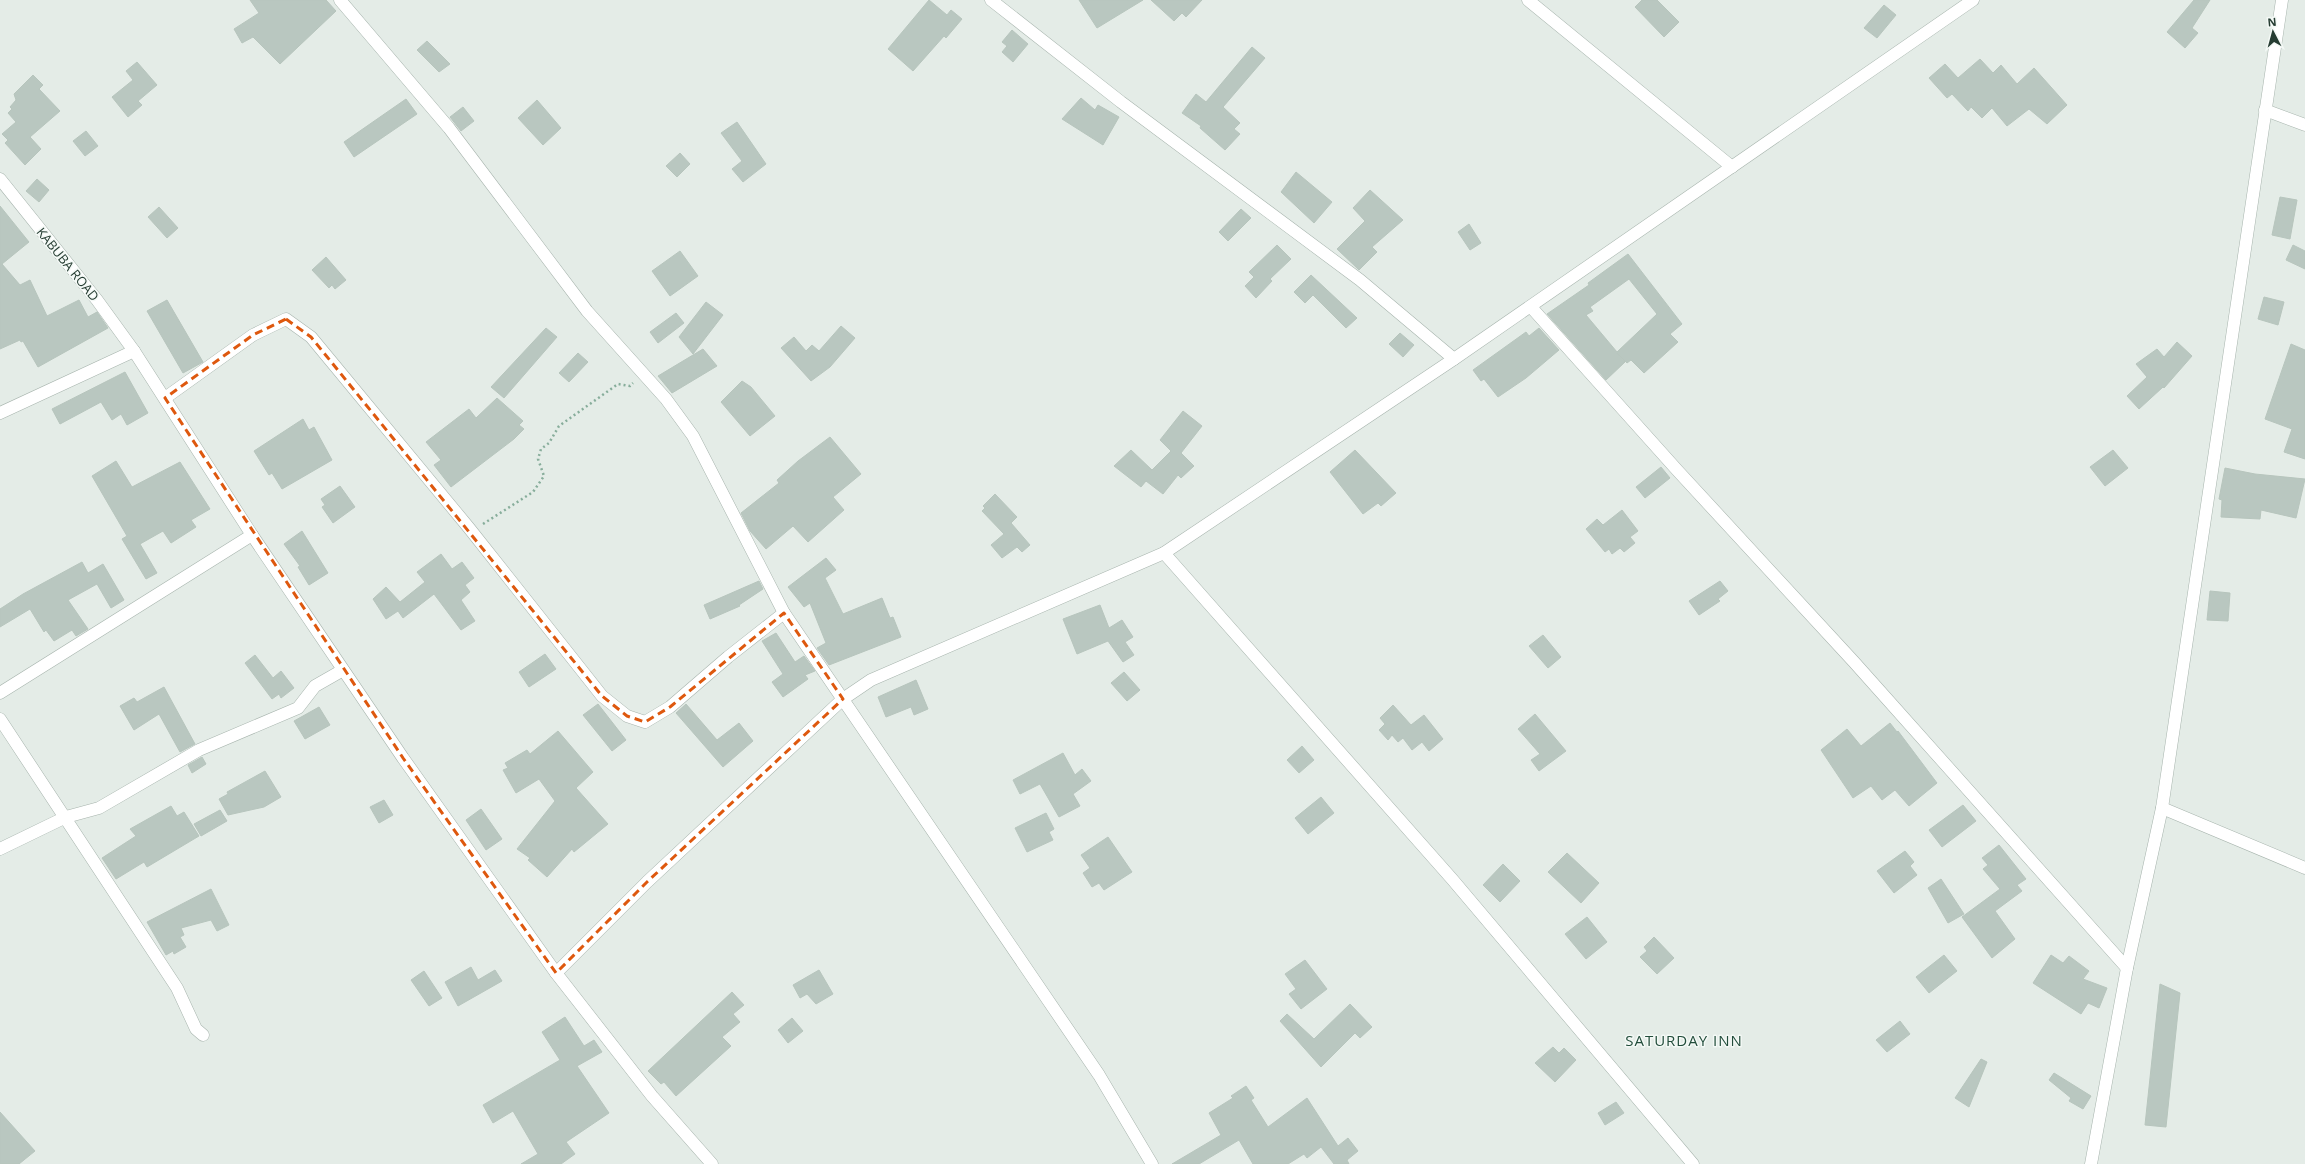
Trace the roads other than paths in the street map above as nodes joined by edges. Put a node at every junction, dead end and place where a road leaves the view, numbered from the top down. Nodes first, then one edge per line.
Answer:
1 (340, 0) edge
2 (991, 0) edge
3 (1528, 0) edge
4 (1973, 0) edge
5 (2282, 0) edge
6 (2265, 110) junction
7 (2305, 125) edge
8 (1732, 167) junction
9 (0, 179) edge
10 (1531, 307) junction
11 (134, 351) junction
12 (1454, 359) junction
13 (165, 398) junction
14 (0, 413) edge
15 (252, 536) junction
16 (1164, 553) junction
17 (784, 613) junction
18 (343, 670) junction
19 (0, 693) edge
20 (843, 699) junction
21 (0, 719) edge
22 (2162, 808) junction
23 (66, 817) junction
24 (0, 849) edge
25 (2305, 868) edge
26 (2127, 968) junction
27 (556, 973) junction
28 (203, 1035) dead end
29 (2095, 1162) edge
30 (712, 1164) edge
31 (1152, 1164) edge
32 (1693, 1164) edge

1 - 17 street
2 - 12 street
3 - 8 street
4 - 8 street
5 - 6 street
6 - 7 street
6 - 22 street
8 - 10 street
9 - 11 street, KABUBA ROAD
10 - 12 street
10 - 26 street
11 - 13 street, KABUBA ROAD
11 - 14 street
12 - 16 street
13 - 15 street, KABUBA ROAD
13 - 17 street
15 - 18 street, KABUBA ROAD
15 - 19 street
16 - 20 street
16 - 32 street
17 - 20 street
18 - 23 street
18 - 27 street, KABUBA ROAD
20 - 27 street
20 - 31 street
21 - 23 street
22 - 25 street
22 - 26 street
23 - 24 street
23 - 28 street
26 - 29 street
27 - 30 street, KABUBA ROAD

